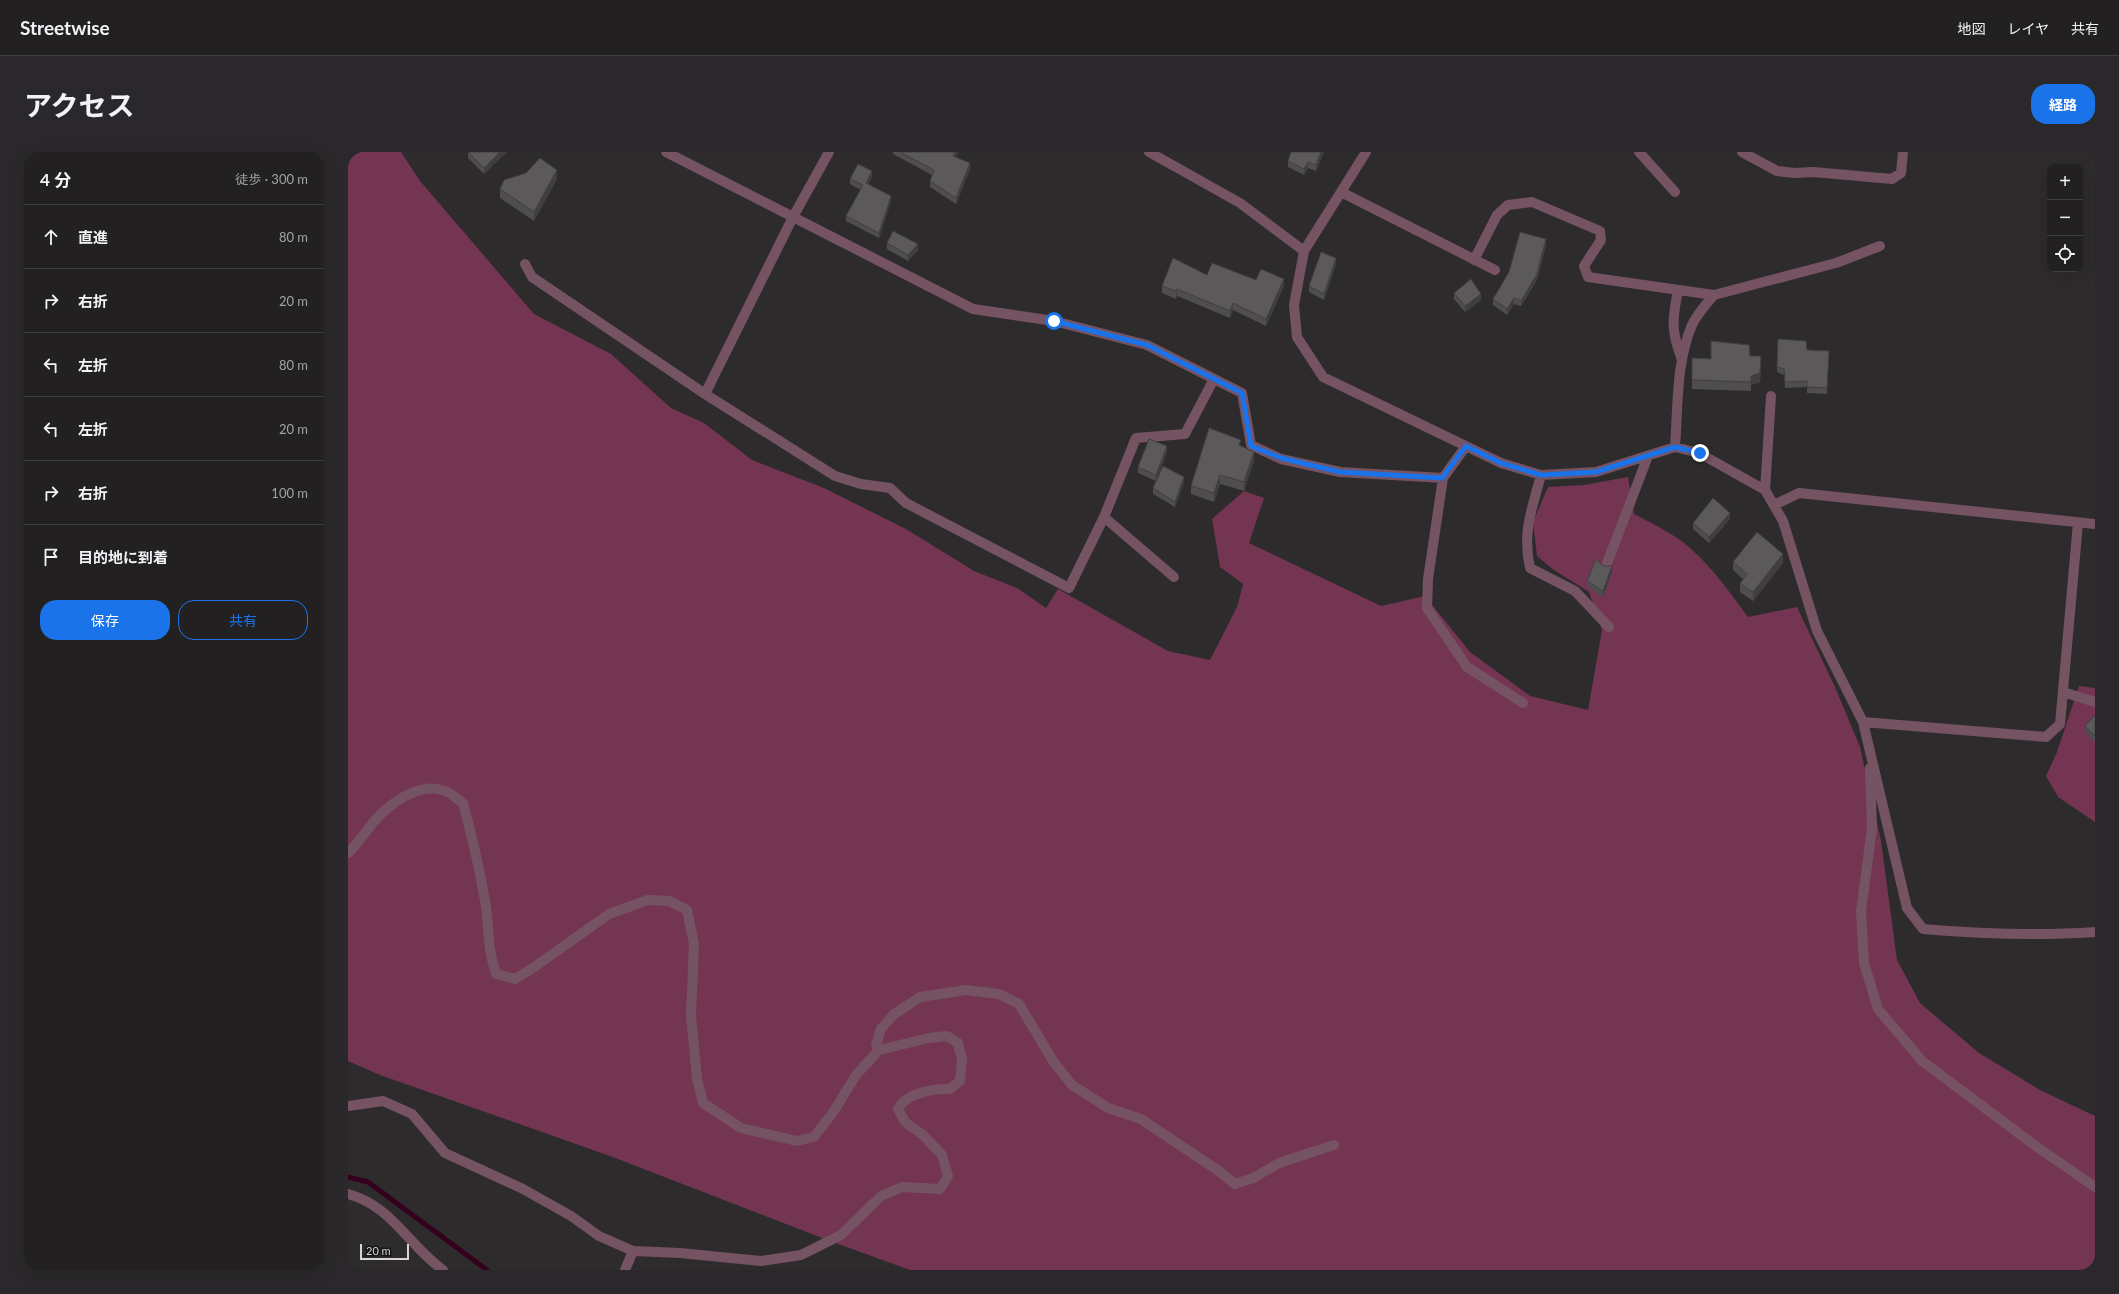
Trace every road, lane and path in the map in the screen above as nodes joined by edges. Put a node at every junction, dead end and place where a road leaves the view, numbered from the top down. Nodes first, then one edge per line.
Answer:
1 (666, 152) edge
2 (829, 152) edge
3 (1150, 152) edge
4 (1366, 152) edge
5 (1639, 152) edge
6 (1742, 152) edge
7 (1903, 152) edge
8 (1341, 192) junction
9 (1675, 192) dead end
10 (794, 217) junction
11 (1880, 246) dead end
12 (1304, 251) junction
13 (1474, 260) junction
14 (525, 264) dead end
15 (1495, 270) dead end
16 (1678, 290) junction
17 (1714, 295) junction
18 (1682, 360) junction
19 (1214, 379) junction
20 (705, 394) junction
21 (1771, 396) dead end
22 (1466, 446) junction
23 (1675, 447) junction
24 (1648, 456) junction
25 (1541, 475) junction
26 (1442, 478) junction
27 (1765, 490) junction
28 (1774, 506) junction
29 (1104, 517) junction
30 (2078, 523) junction
31 (2095, 524) edge
32 (1606, 566) edge
33 (1174, 577) dead end
34 (1609, 627) dead end
35 (2063, 692) junction
36 (2095, 702) edge
37 (1523, 703) dead end
38 (1863, 722) junction
39 (1869, 746) junction
40 (348, 853) edge
41 (2095, 932) edge
42 (879, 1050) junction
43 (348, 1106) edge
44 (1334, 1146) dead end
45 (2095, 1187) edge
46 (348, 1194) edge
47 (634, 1251) junction
48 (443, 1270) edge
49 (625, 1270) edge

1 - 10 street
2 - 10 street
3 - 12 street
4 - 8 street
5 - 9 street
6 - 7 street
8 - 12 street
8 - 13 street
10 - 19 street
10 - 20 street
11 - 17 street
12 - 22 street
13 - 15 street
13 - 16 street
14 - 20 street
16 - 17 street
16 - 18 street
17 - 18 street
18 - 23 street
19 - 26 street
19 - 29 street
20 - 29 street
21 - 27 street
22 - 25 street
22 - 26 street
23 - 24 street
23 - 27 street
24 - 25 street
24 - 32 street
25 - 34 street
26 - 37 street
27 - 28 street
28 - 30 street
28 - 38 street
29 - 33 street
30 - 31 street
30 - 35 street
35 - 36 street
35 - 38 street
38 - 39 street
39 - 41 street
39 - 45 street
40 - 42 street
42 - 44 street
42 - 47 street
43 - 47 street
46 - 48 street
47 - 49 street

